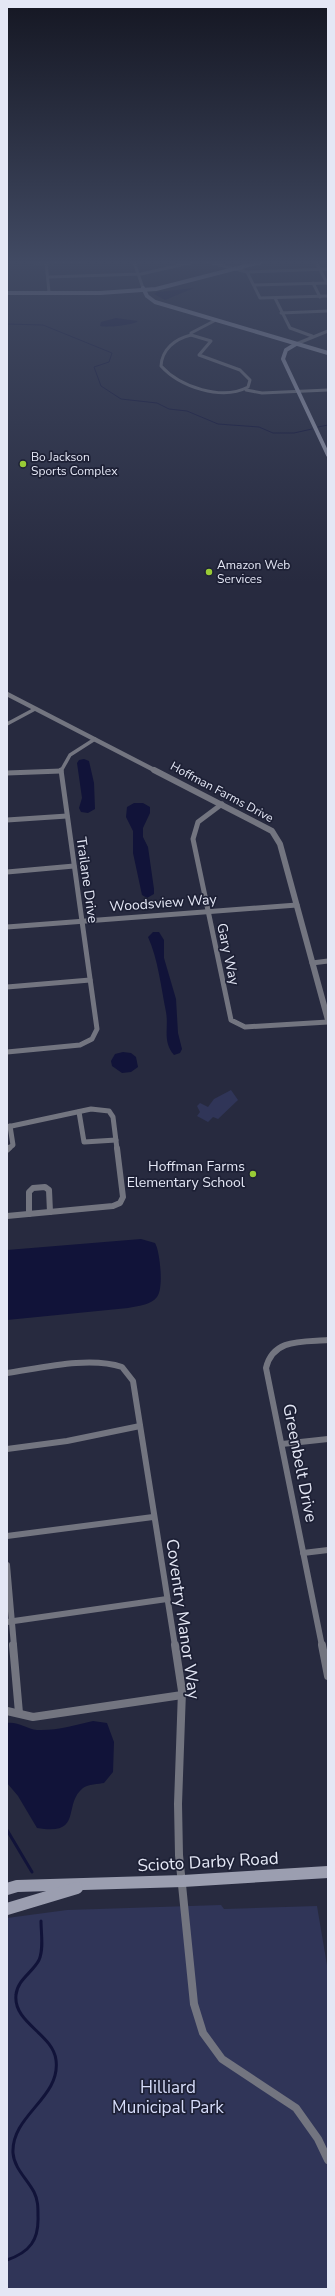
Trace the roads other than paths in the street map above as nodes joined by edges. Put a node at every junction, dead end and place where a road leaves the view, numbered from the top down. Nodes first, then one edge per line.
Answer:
1 (163, 369) edge
2 (237, 369) edge
3 (289, 369) edge
4 (246, 390) junction
5 (328, 390) edge
6 (297, 391) junction
7 (328, 455) edge
8 (7, 694) edge
9 (35, 708) junction
10 (7, 724) edge
11 (95, 739) junction
12 (61, 771) junction
13 (7, 773) edge
14 (222, 804) junction
15 (67, 816) junction
16 (7, 820) edge
17 (74, 866) junction
18 (7, 872) edge
19 (297, 905) junction
20 (208, 911) junction
21 (82, 921) junction
22 (7, 927) edge
23 (328, 961) edge
24 (312, 962) junction
25 (90, 980) junction
26 (7, 987) edge
27 (328, 1021) edge
28 (7, 1052) edge
29 (80, 1112) junction
30 (8, 1126) edge
31 (116, 1140) junction
32 (7, 1150) edge
33 (50, 1212) junction
34 (29, 1214) junction
35 (7, 1216) edge
36 (328, 1340) edge
37 (7, 1373) edge
38 (140, 1426) junction
39 (328, 1439) edge
40 (282, 1444) junction
41 (7, 1449) edge
42 (153, 1517) junction
43 (7, 1536) edge
44 (328, 1550) edge
45 (303, 1553) junction
46 (7, 1565) edge
47 (167, 1599) junction
48 (10, 1622) edge
49 (328, 1674) edge
50 (182, 1695) junction
51 (7, 1711) edge
52 (19, 1713) junction
53 (328, 1872) edge
54 (183, 1881) junction
55 (89, 1885) junction
56 (10, 1887) edge
57 (7, 1909) edge
58 (328, 2160) edge

1 - 4 street
2 - 4 street
3 - 6 main road
4 - 6 street
5 - 6 street
6 - 7 main road
8 - 9 street, Hoffman Farms Drive
9 - 10 street
9 - 11 street, Hoffman Farms Drive
11 - 12 street
11 - 14 street, Hoffman Farms Drive
12 - 13 street
12 - 15 street, Trailane Drive
14 - 19 street, Hoffman Farms Drive
14 - 20 street, Gary Way
15 - 16 street
15 - 17 street, Trailane Drive
17 - 18 street
17 - 21 street, Trailane Drive
19 - 20 street, Woodsview Way
19 - 24 street, Hoffman Farms Drive
20 - 21 street, Woodsview Way
20 - 27 street, Gary Way
21 - 22 street, Woodsview Way
21 - 25 street, Trailane Drive
23 - 24 street
24 - 27 street, Hoffman Farms Drive
25 - 26 street
25 - 28 street, Trailane Drive
29 - 30 street
29 - 31 street
29 - 31 street
30 - 32 street
31 - 33 street
33 - 34 street
33 - 34 street
34 - 35 street
36 - 40 street, Greenbelt Drive
37 - 38 street, Coventry Manor Way
38 - 41 street
38 - 42 street, Coventry Manor Way
39 - 40 street
40 - 45 street, Greenbelt Drive
42 - 43 street
42 - 47 street, Coventry Manor Way
44 - 45 street
45 - 49 street, Greenbelt Drive
46 - 48 street
47 - 48 street
47 - 50 street, Coventry Manor Way
48 - 52 street
50 - 52 street
50 - 54 street, Coventry Manor Way
51 - 52 street
53 - 54 main road, Scioto Darby Road
54 - 55 main road, Scioto Darby Road
54 - 58 street, Coventry Manor Way
55 - 56 main road, Scioto Darby Road
55 - 57 main road, Scioto Darby Road

